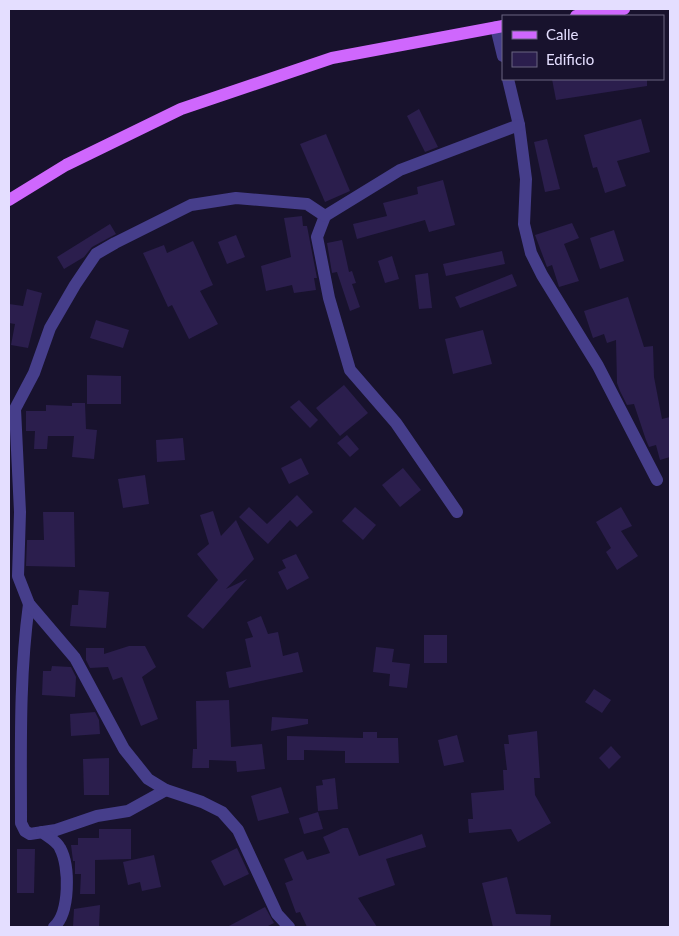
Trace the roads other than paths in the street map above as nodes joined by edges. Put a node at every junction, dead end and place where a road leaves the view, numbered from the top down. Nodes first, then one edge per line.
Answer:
1 (624, 9) edge
2 (583, 15) edge
3 (499, 27) edge
4 (502, 49) edge
5 (508, 80) edge
6 (519, 125) junction
7 (9, 200) edge
8 (325, 216) junction
9 (657, 480) dead end
10 (457, 512) dead end
11 (29, 604) junction
12 (166, 790) junction
13 (42, 832) junction
14 (54, 927) edge
15 (289, 927) edge

1 - 2 main road
3 - 4 street
3 - 7 main road
5 - 6 street
6 - 8 street
6 - 9 street
8 - 10 street
8 - 11 street
11 - 12 street
11 - 13 street
12 - 13 street
12 - 15 street
13 - 14 street

